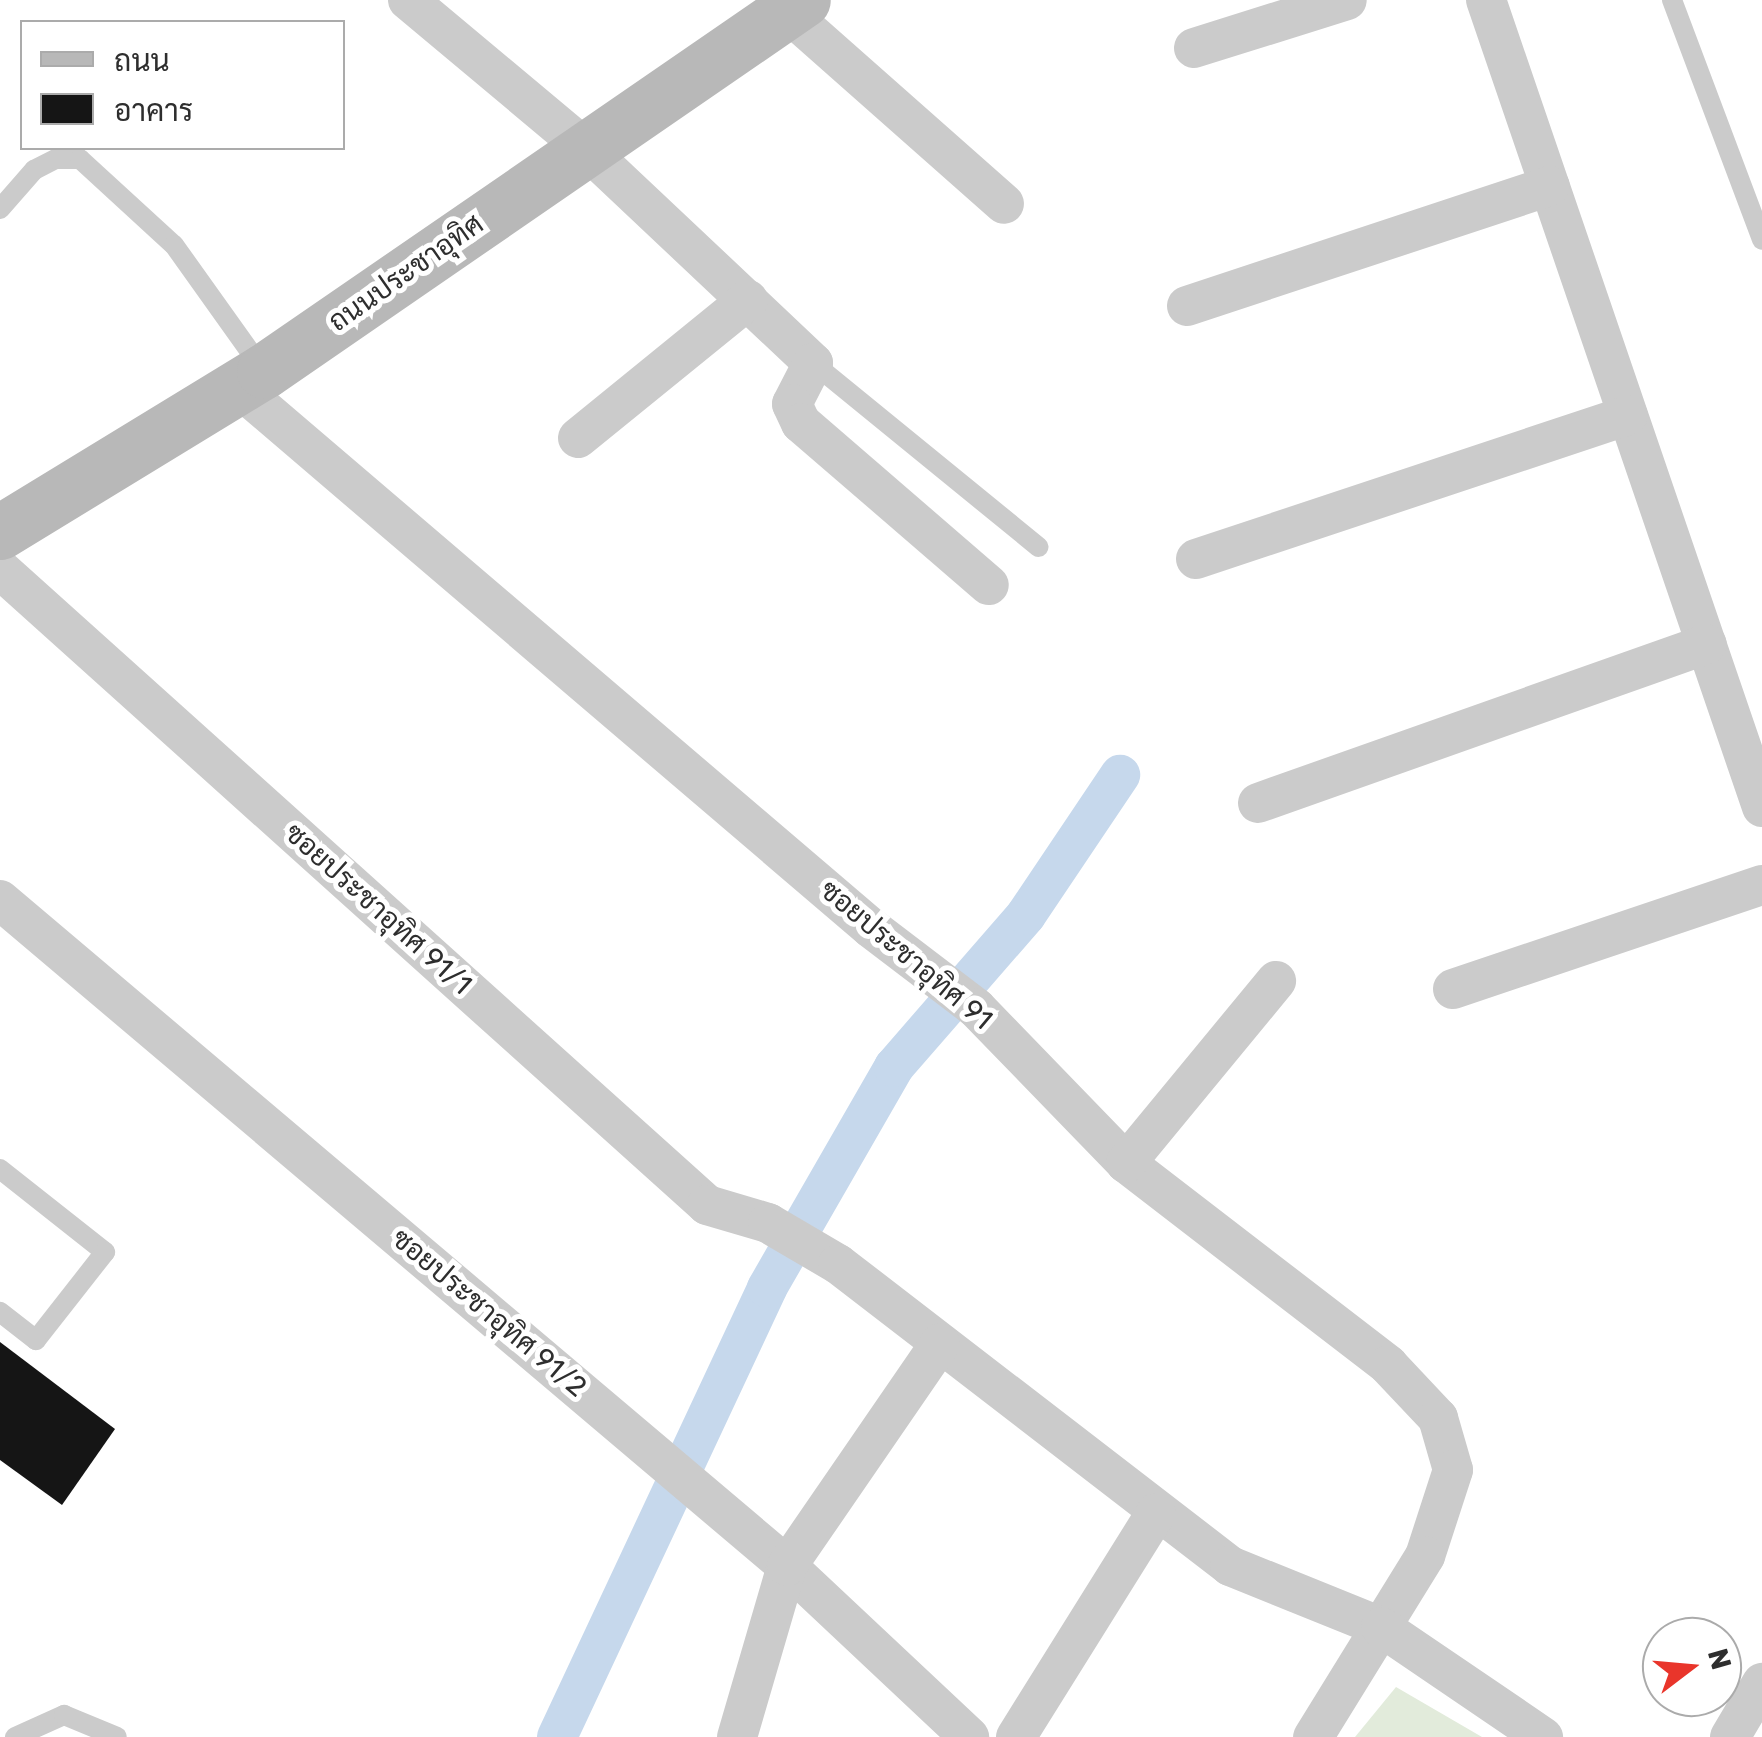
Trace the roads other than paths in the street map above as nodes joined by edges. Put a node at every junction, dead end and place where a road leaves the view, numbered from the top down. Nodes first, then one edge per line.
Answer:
1 (408, 0) edge
2 (1346, 0) edge
3 (1486, 0) edge
4 (1672, 0) edge
5 (794, 6) edge
6 (1194, 48) dead end
7 (586, 149) junction
8 (1550, 186) junction
9 (1004, 204) dead end
10 (0, 209) edge
11 (1762, 240) edge
12 (748, 300) junction
13 (1187, 306) dead end
14 (813, 363) junction
15 (252, 380) junction
16 (1628, 415) junction
17 (578, 438) dead end
18 (0, 532) edge
19 (1039, 547) dead end
20 (1196, 559) dead end
21 (0, 569) edge
22 (989, 585) dead end
23 (1707, 644) junction
24 (1258, 803) dead end
25 (1762, 807) edge
26 (1762, 885) edge
27 (0, 900) edge
28 (1276, 980) dead end
29 (1453, 989) dead end
30 (1126, 1163) junction
31 (0, 1168) edge
32 (0, 1312) edge
33 (940, 1344) junction
34 (1156, 1514) junction
35 (787, 1566) junction
36 (1381, 1627) junction
37 (1762, 1683) edge
38 (1739, 1733) edge
39 (15, 1737) edge
40 (117, 1737) edge
41 (737, 1737) edge
42 (969, 1737) edge
43 (1016, 1737) edge
44 (1313, 1737) edge
45 (1542, 1737) edge

1 - 7 street
2 - 6 street
3 - 8 street
4 - 11 lane
5 - 7 main road, ถนนประชาอุทิศ
5 - 9 street
7 - 12 street
7 - 15 main road, ถนนประชาอุทิศ
8 - 13 street
8 - 16 street
10 - 15 lane
12 - 14 street
12 - 17 street
14 - 19 lane
14 - 22 street
15 - 18 main road, ถนนประชาอุทิศ
15 - 30 street, ซอยประชาอุทิศ 91
16 - 20 street
16 - 23 street
21 - 33 street, ซอยประชาอุทิศ 91/1
23 - 24 street
23 - 25 street
26 - 29 street
27 - 35 street, ซอยประชาอุทิศ 91/2
28 - 30 street
30 - 36 street, ซอยประชาอุทิศ 91
31 - 32 lane
33 - 34 street, ซอยประชาอุทิศ 91/1
33 - 35 street
34 - 36 street, ซอยประชาอุทิศ 91/1
34 - 43 street
35 - 41 street
35 - 42 street, ซอยประชาอุทิศ 91/2
36 - 44 street, ซอยประชาอุทิศ 91
36 - 45 street, ซอยประชาอุทิศ 91/1
37 - 38 street
39 - 40 lane

